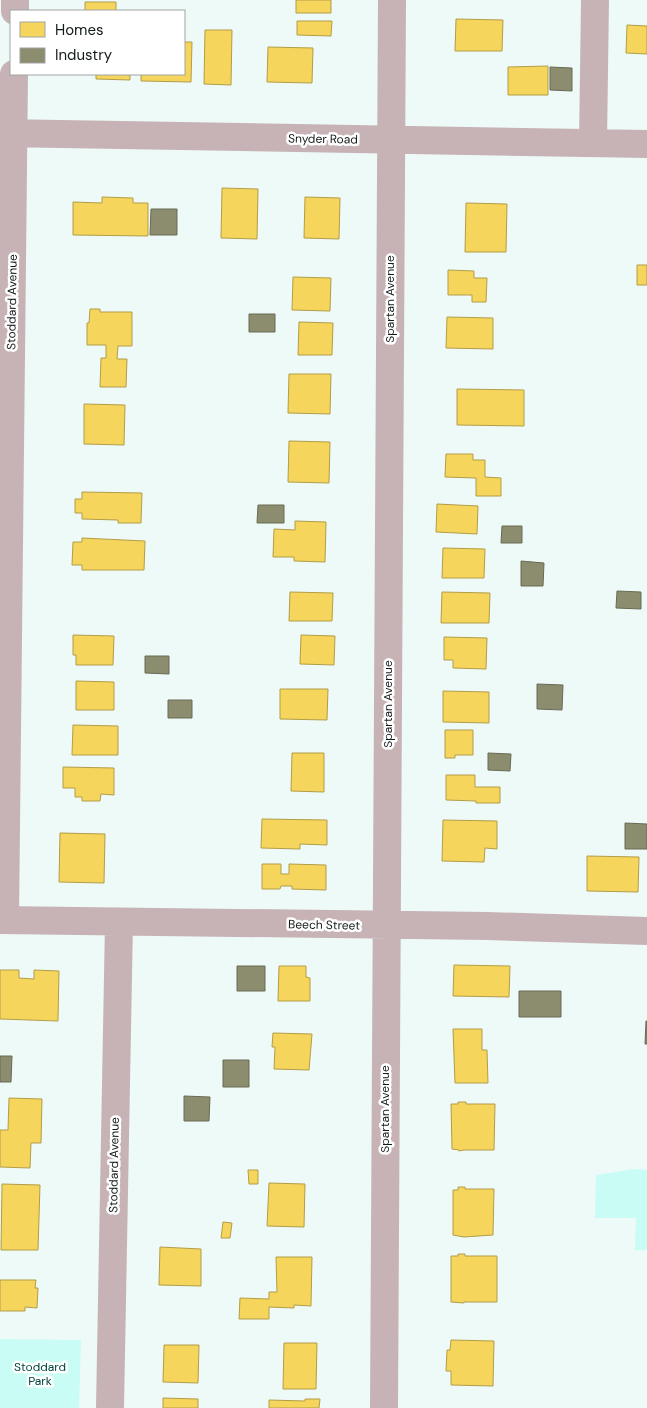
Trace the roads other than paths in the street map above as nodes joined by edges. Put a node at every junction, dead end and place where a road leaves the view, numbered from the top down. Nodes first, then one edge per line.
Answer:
1 (392, 0) edge
2 (595, 0) edge
3 (14, 75) edge
4 (7, 133) edge
5 (391, 140) junction
6 (593, 143) junction
7 (647, 144) edge
8 (3, 920) edge
9 (119, 922) junction
10 (386, 926) junction
11 (647, 930) edge
12 (110, 1408) edge
13 (384, 1408) edge

1 - 5 street, Spartan Avenue
2 - 6 street
3 - 4 street, Stoddard Avenue
4 - 5 street, Snyder Road
4 - 8 street, Stoddard Avenue
5 - 6 street, Snyder Road
5 - 10 street, Spartan Avenue
6 - 7 street, Snyder Road
8 - 9 street, Beech Street
9 - 10 street, Beech Street
9 - 12 street, Stoddard Avenue
10 - 11 street, Beech Street
10 - 13 street, Spartan Avenue

